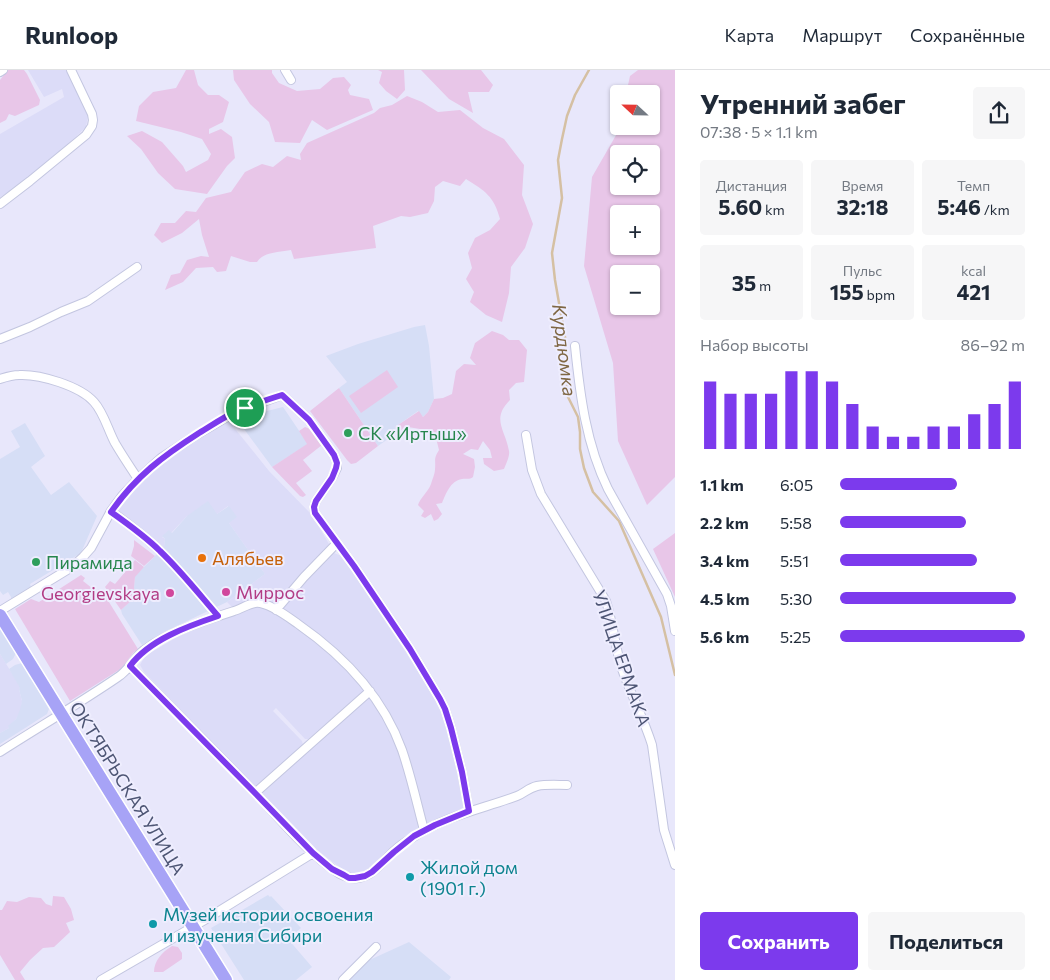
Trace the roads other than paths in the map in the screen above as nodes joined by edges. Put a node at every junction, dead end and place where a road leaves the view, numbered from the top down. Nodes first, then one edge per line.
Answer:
1 (71, 70) edge
2 (285, 70) edge
3 (291, 80) dead end
4 (0, 204) edge
5 (137, 267) dead end
6 (0, 339) edge
7 (575, 346) dead end
8 (0, 379) edge
9 (526, 435) dead end
10 (138, 479) junction
11 (111, 512) junction
12 (337, 543) junction
13 (276, 610) junction
14 (0, 613) edge
15 (218, 616) junction
16 (675, 631) edge
17 (130, 666) junction
18 (370, 690) junction
19 (61, 714) junction
20 (0, 752) edge
21 (568, 785) dead end
22 (255, 793) junction
23 (469, 811) junction
24 (424, 830) junction
25 (313, 853) junction
26 (675, 865) edge
27 (193, 927) junction
28 (376, 947) dead end
29 (101, 980) edge
30 (226, 980) edge
31 (343, 980) edge

1 - 4 street
2 - 3 street
5 - 6 street
7 - 16 street
8 - 10 street
9 - 26 street, УЛИЦА ЕРМАКА
10 - 11 street
10 - 12 street
11 - 14 street
11 - 15 street
12 - 13 street
12 - 23 street
13 - 15 street
13 - 18 street
14 - 19 main road, ОКТЯБРЬСКАЯ УЛИЦА
15 - 17 street
17 - 19 street
17 - 22 street
18 - 22 street
18 - 24 street
19 - 20 street
19 - 27 main road, ОКТЯБРЬСКАЯ УЛИЦА
21 - 23 street
22 - 25 street
23 - 24 street
24 - 25 street
25 - 27 street
27 - 29 street
27 - 30 main road, ОКТЯБРЬСКАЯ УЛИЦА
28 - 31 street

